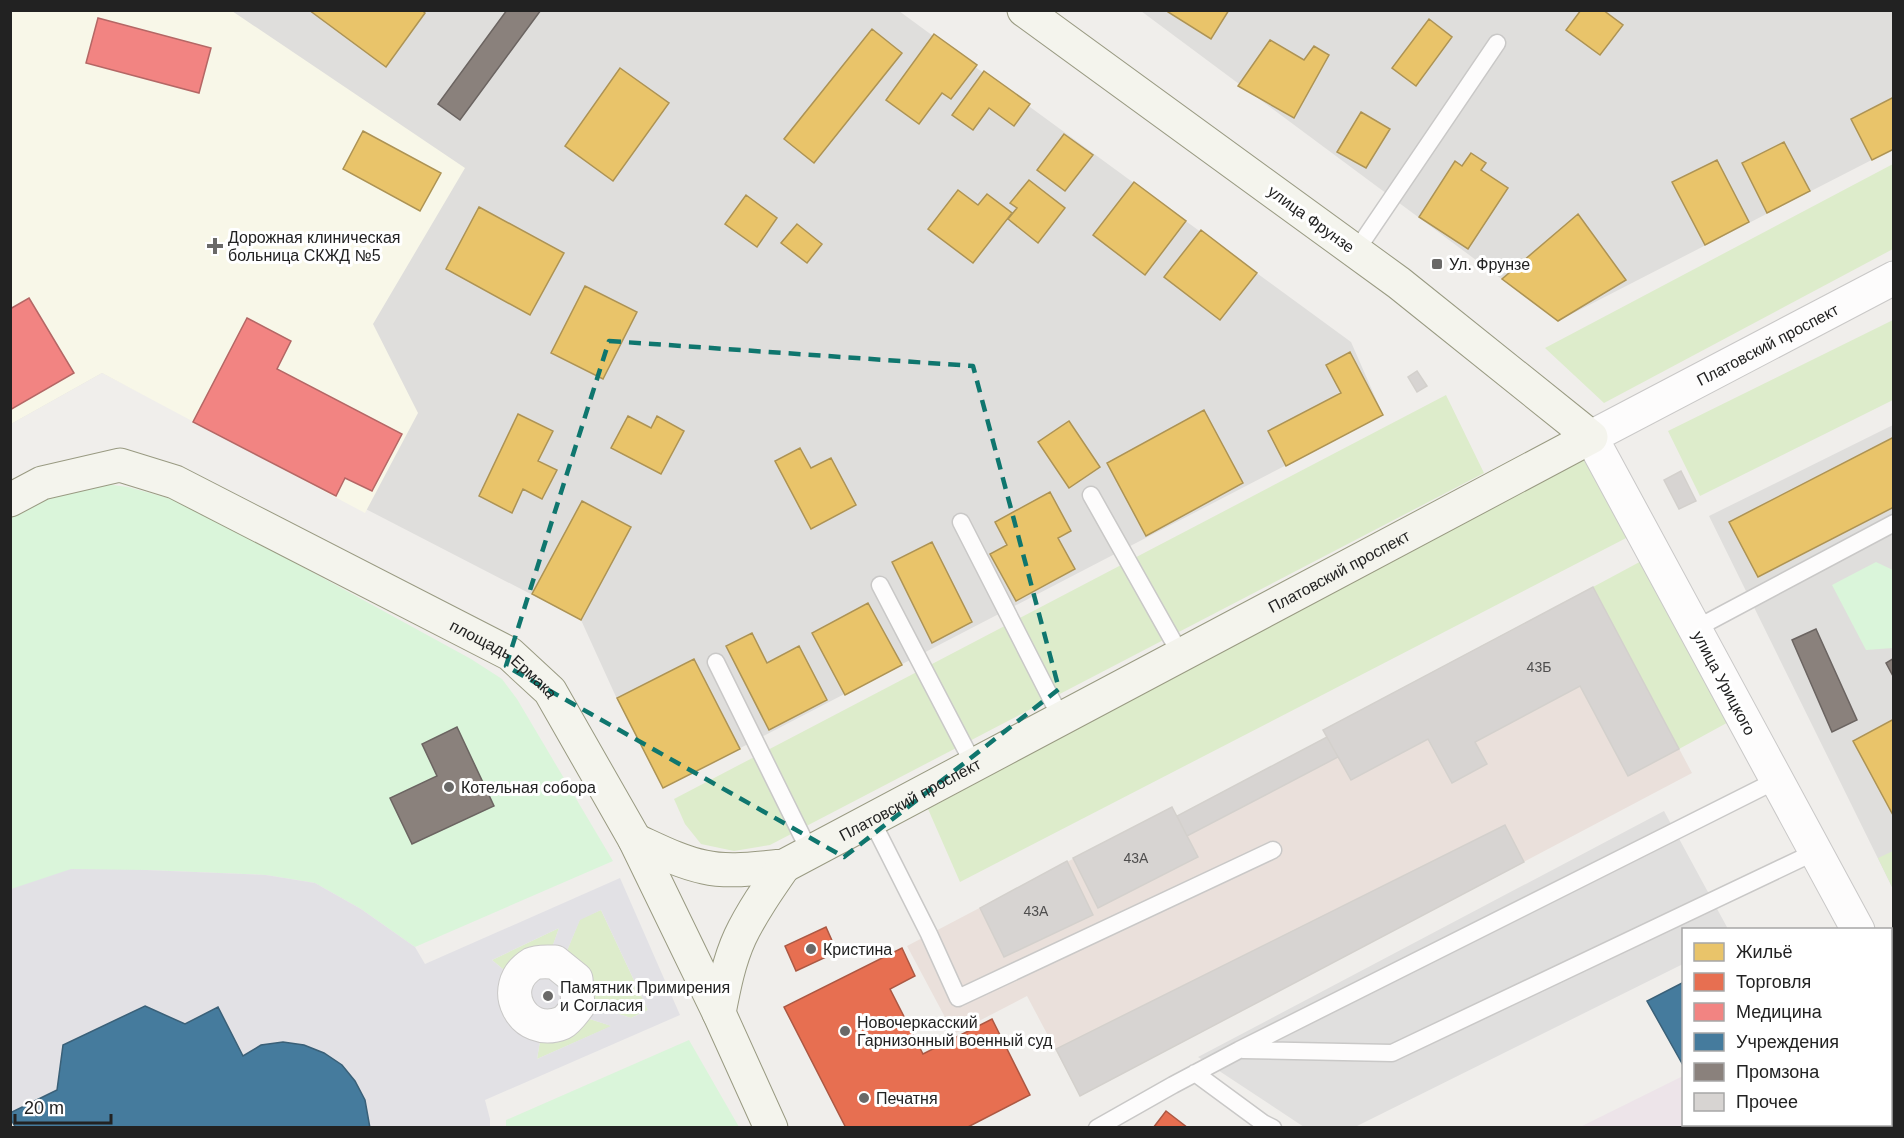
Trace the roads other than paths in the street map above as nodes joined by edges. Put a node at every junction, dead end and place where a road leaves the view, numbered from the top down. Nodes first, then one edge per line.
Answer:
1 (1024, 10) edge
2 (1497, 43) dead end
3 (1356, 251) junction
4 (1893, 278) edge
5 (1591, 436) junction
6 (1091, 495) dead end
7 (10, 500) edge
8 (961, 522) dead end
9 (1893, 523) edge
10 (880, 585) dead end
11 (1695, 629) junction
12 (1181, 655) junction
13 (716, 662) dead end
14 (1061, 718) junction
15 (974, 765) junction
16 (1777, 780) junction
17 (871, 819) junction
18 (635, 840) junction
19 (1273, 850) dead end
20 (1815, 852) junction
21 (797, 859) junction
22 (1857, 928) edge
23 (719, 1013) junction
24 (1239, 1050) junction
25 (1195, 1073) junction
26 (771, 1128) edge
27 (1097, 1128) edge
28 (1273, 1128) edge

1 - 3 street, улица Фрунзе
2 - 3 lane
3 - 5 street, улица Фрунзе
4 - 5 street, Платовский проспект
5 - 11 street, улица Урицкого
5 - 12 street, Платовский проспект
6 - 12 lane
7 - 18 street, площадь Ермака
8 - 14 lane
9 - 11 lane
10 - 15 lane
11 - 16 street, улица Урицкого
12 - 14 street, Платовский проспект
13 - 21 lane
14 - 15 street, Платовский проспект
15 - 17 street, Платовский проспект
16 - 20 street, улица Урицкого
16 - 24 lane
17 - 19 lane
17 - 21 street, Платовский проспект
18 - 21 street, Платовский проспект
18 - 23 street, площадь Ермака
20 - 22 street, улица Урицкого
20 - 24 lane
21 - 23 street, Платовский проспект
23 - 26 street, площадь Ермака
24 - 25 lane
25 - 27 lane
25 - 28 lane

